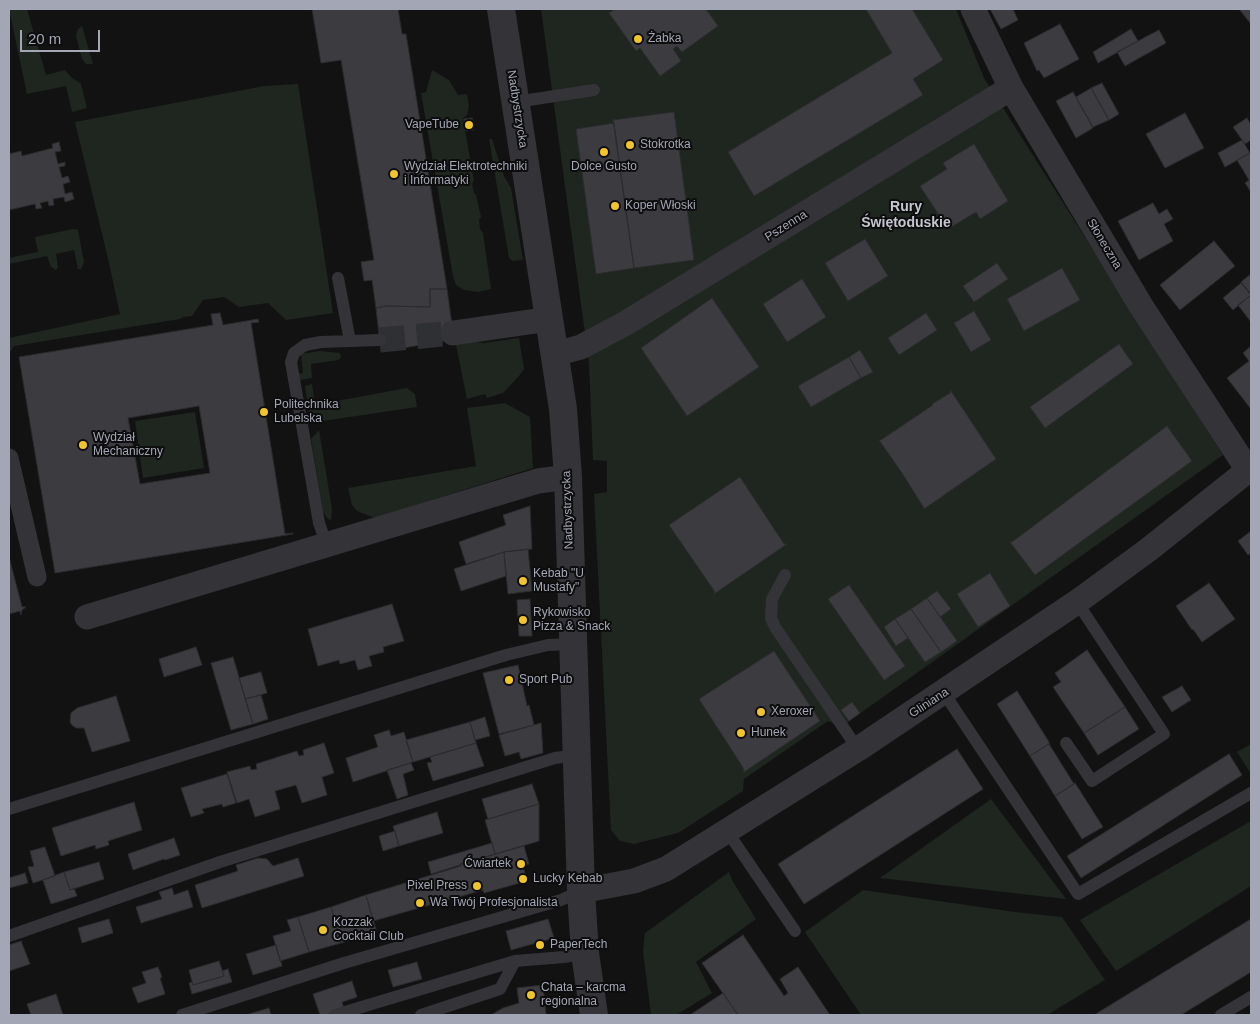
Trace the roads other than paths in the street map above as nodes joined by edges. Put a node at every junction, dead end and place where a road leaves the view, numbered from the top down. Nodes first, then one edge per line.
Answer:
1 (502, 9) edge
2 (973, 9) edge
3 (1011, 88) junction
4 (594, 90) dead end
5 (516, 102) junction
6 (338, 278) dead end
7 (550, 319) junction
8 (453, 333) tunnel mouth
9 (380, 340) tunnel mouth
10 (350, 341) junction
11 (555, 354) junction
12 (9, 458) edge
13 (1250, 469) edge
14 (568, 477) junction
15 (327, 546) junction
16 (785, 575) dead end
17 (37, 577) dead end
18 (1077, 602) junction
19 (87, 617) dead end
20 (572, 644) junction
21 (944, 693) junction
22 (1066, 743) dead end
23 (858, 749) junction
24 (577, 755) junction
25 (1251, 792) edge
26 (9, 809) edge
27 (727, 831) junction
28 (581, 891) junction
29 (795, 931) dead end
30 (9, 936) edge
31 (585, 953) junction
32 (515, 960) junction
33 (1251, 997) edge
34 (182, 1015) edge
35 (335, 1015) edge
36 (421, 1015) edge
37 (594, 1015) edge
38 (1221, 1015) edge

1 - 5 street, Nadbystrzycka
2 - 3 street, Słoneczna
3 - 11 street, Pszenna
3 - 13 street, Słoneczna
4 - 5 lane
5 - 7 street, Nadbystrzycka
6 - 10 lane
7 - 8 street
7 - 11 street, Nadbystrzycka
9 - 10 lane
10 - 15 lane
11 - 14 street, Nadbystrzycka
12 - 17 street
13 - 18 street, Gliniana
14 - 15 street
14 - 20 street, Nadbystrzycka
15 - 19 street
16 - 23 lane
18 - 21 street, Gliniana
18 - 22 lane
20 - 24 street, Nadbystrzycka
20 - 26 lane
21 - 23 street, Gliniana
21 - 25 lane
23 - 27 street, Gliniana
24 - 28 street, Nadbystrzycka
24 - 30 lane
27 - 28 street, Gliniana
27 - 29 lane
28 - 31 street, Nadbystrzycka
28 - 34 lane
31 - 32 lane
31 - 37 street, Nadbystrzycka
32 - 35 lane
32 - 36 lane
33 - 38 lane

